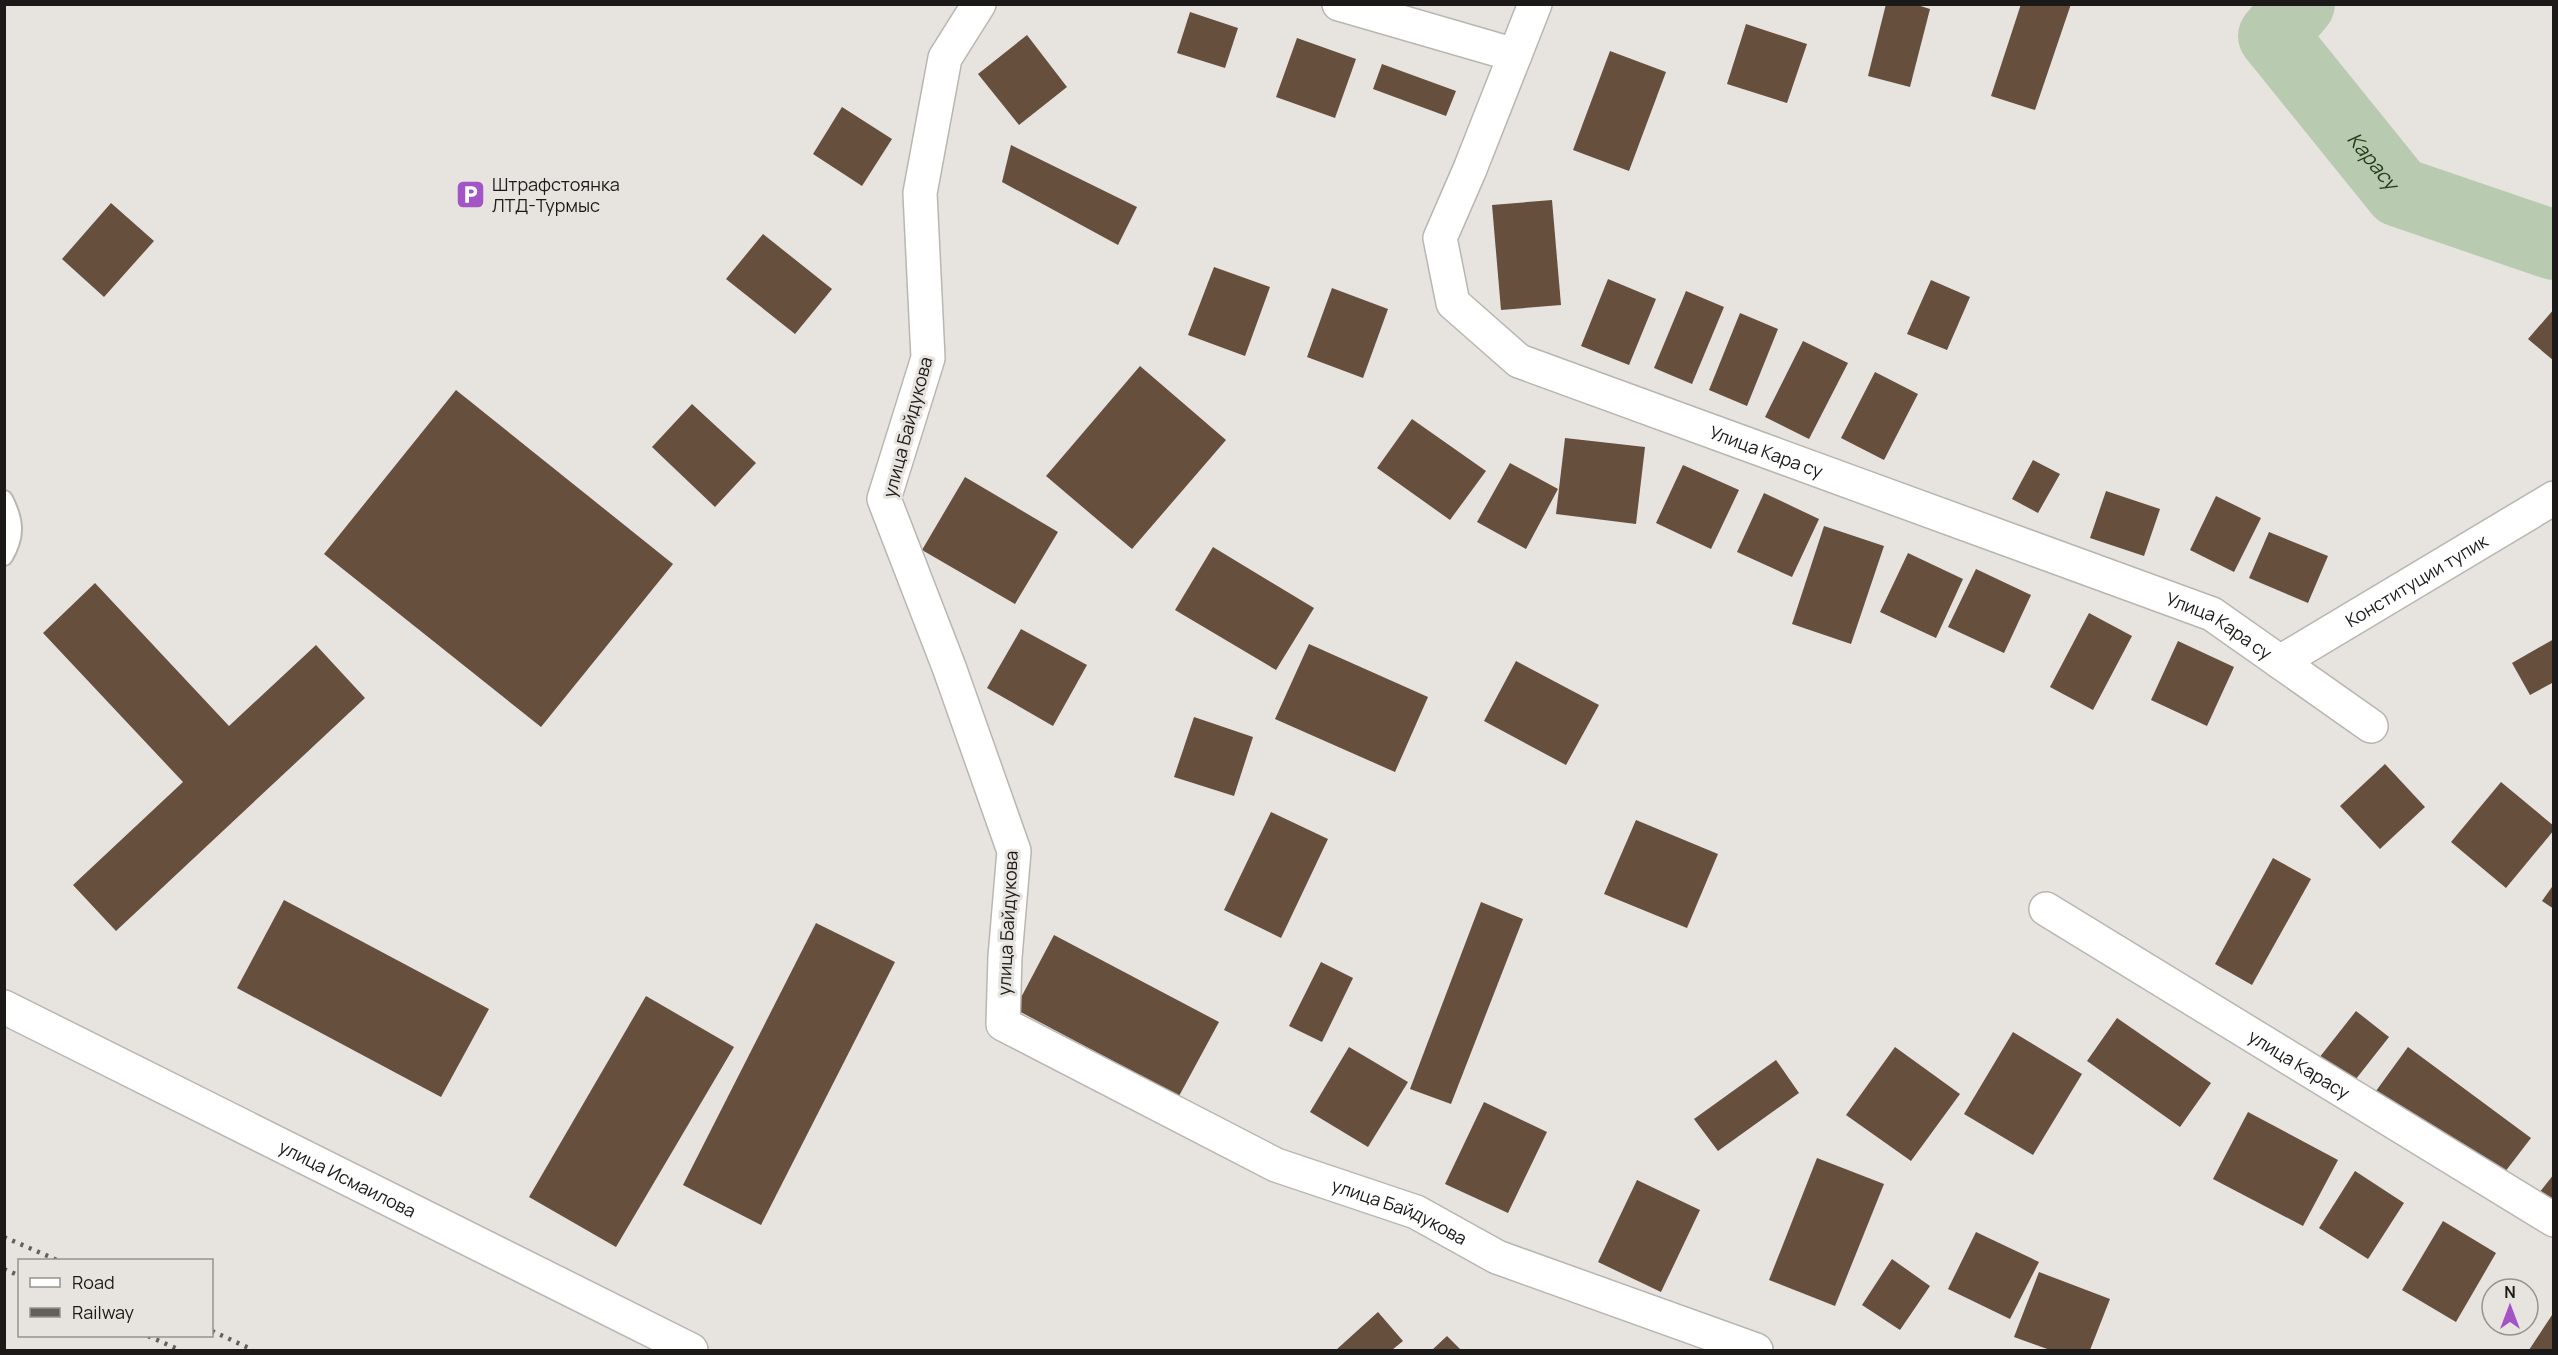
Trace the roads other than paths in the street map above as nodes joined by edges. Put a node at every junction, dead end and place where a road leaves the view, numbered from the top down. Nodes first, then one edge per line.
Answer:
1 (979, 4) edge
2 (1339, 4) edge
3 (1535, 4) edge
4 (1515, 55) junction
5 (2553, 498) edge
6 (4, 499) edge
7 (4, 557) edge
8 (2280, 662) junction
9 (2371, 726) dead end
10 (2046, 909) dead end
11 (4, 1007) edge
12 (2553, 1220) edge
13 (691, 1350) edge
14 (1756, 1350) edge

1 - 14 street, улица Байдукова
2 - 4 street
3 - 4 street, Улица Кара су
4 - 8 street, Улица Кара су
5 - 8 street, Конституции тупик
6 - 7 lane
8 - 9 street, Улица Кара су
10 - 12 street, улица Карасу
11 - 13 street, улица Исмаилова

